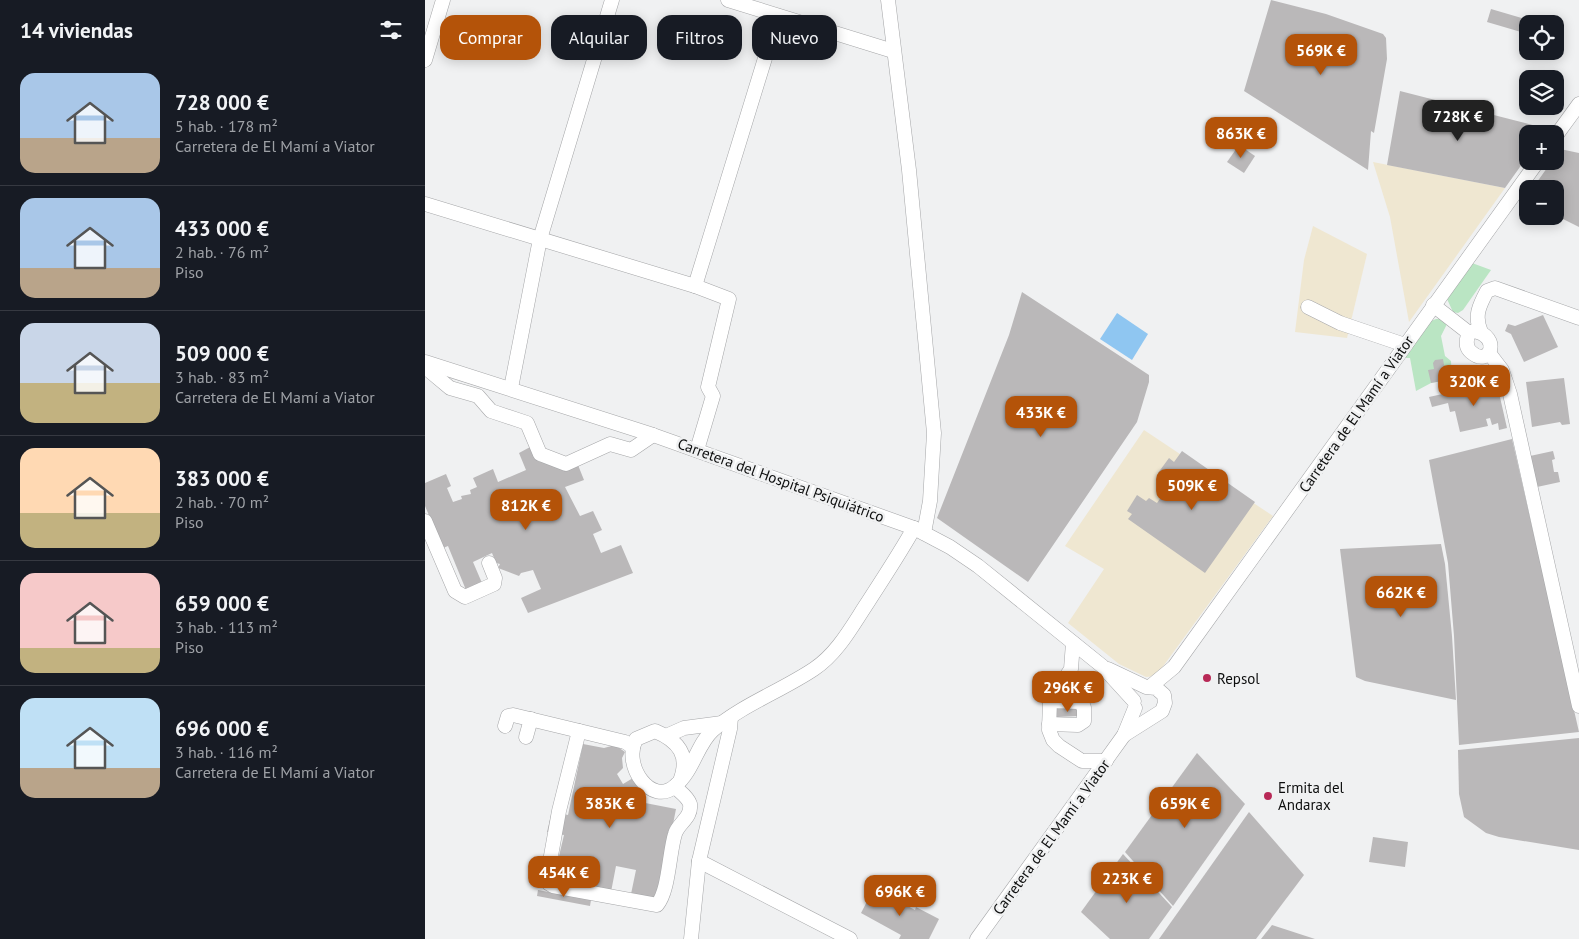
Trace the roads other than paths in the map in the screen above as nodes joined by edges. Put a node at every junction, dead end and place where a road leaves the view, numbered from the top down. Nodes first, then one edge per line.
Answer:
1 (443, 0) edge
2 (612, 0) edge
3 (728, 0) edge
4 (888, 0) edge
5 (775, 15) edge
6 (837, 34) edge
7 (893, 51) junction
8 (425, 60) edge
9 (764, 60) edge
10 (1579, 104) edge
11 (1564, 125) edge
12 (1531, 170) edge
13 (425, 204) edge
14 (540, 239) junction
15 (695, 286) junction
16 (1433, 305) junction
17 (1308, 307) dead end
18 (1579, 318) edge
19 (1475, 333) junction
20 (1405, 345) junction
21 (1489, 353) junction
22 (425, 362) edge
23 (425, 367) edge
24 (511, 388) junction
25 (653, 435) junction
26 (697, 450) junction
27 (425, 521) edge
28 (919, 530) junction
29 (489, 563) dead end
30 (1073, 643) junction
31 (1099, 663) junction
32 (1174, 667) junction
33 (1071, 669) junction
34 (1149, 686) junction
35 (1164, 695) junction
36 (1050, 701) junction
37 (1135, 705) junction
38 (1579, 706) edge
39 (1153, 717) junction
40 (531, 719) junction
41 (728, 720) junction
42 (1049, 724) junction
43 (505, 726) dead end
44 (579, 731) junction
45 (1124, 735) junction
46 (527, 736) dead end
47 (666, 736) junction
48 (633, 747) junction
49 (1082, 761) junction
50 (1106, 761) junction
51 (677, 784) junction
52 (1087, 788) junction
53 (699, 861) junction
54 (691, 939) edge
55 (850, 939) edge
56 (977, 939) edge

1 - 8 street
2 - 14 street
3 - 5 street
4 - 7 street
6 - 7 street
7 - 28 street
9 - 15 street
10 - 11 street
12 - 16 street, Carretera de El Mamí a Viator
13 - 14 street
14 - 15 street
14 - 24 street
15 - 26 street
16 - 19 street
16 - 20 street, Carretera de El Mamí a Viator
17 - 20 street
18 - 19 street
19 - 21 street
19 - 21 street
20 - 32 street, Carretera de El Mamí a Viator
21 - 38 street
22 - 24 street, Carretera del Hospital Psiquiátrico
23 - 25 street
24 - 25 street, Carretera del Hospital Psiquiátrico
25 - 26 street, Carretera del Hospital Psiquiátrico
26 - 28 street, Carretera del Hospital Psiquiátrico
27 - 29 street
28 - 30 street, Carretera del Hospital Psiquiátrico
28 - 41 street
30 - 31 street, Carretera del Hospital Psiquiátrico
30 - 33 street
31 - 33 street
31 - 34 street
31 - 37 street
32 - 34 street
32 - 35 street
33 - 36 street
34 - 35 street
34 - 37 street
35 - 39 street
36 - 42 street
36 - 42 street
37 - 39 street
37 - 45 street
39 - 45 street
40 - 43 street
40 - 44 street
40 - 46 street
41 - 47 street
41 - 51 street
41 - 53 street
42 - 49 street
44 - 48 street
44 - 51 street
45 - 50 street, Carretera de El Mamí a Viator
47 - 48 street
47 - 51 street
48 - 51 street
49 - 50 street
49 - 52 street
50 - 52 street, Carretera de El Mamí a Viator
52 - 56 street, Carretera de El Mamí a Viator
53 - 54 street
53 - 55 street

